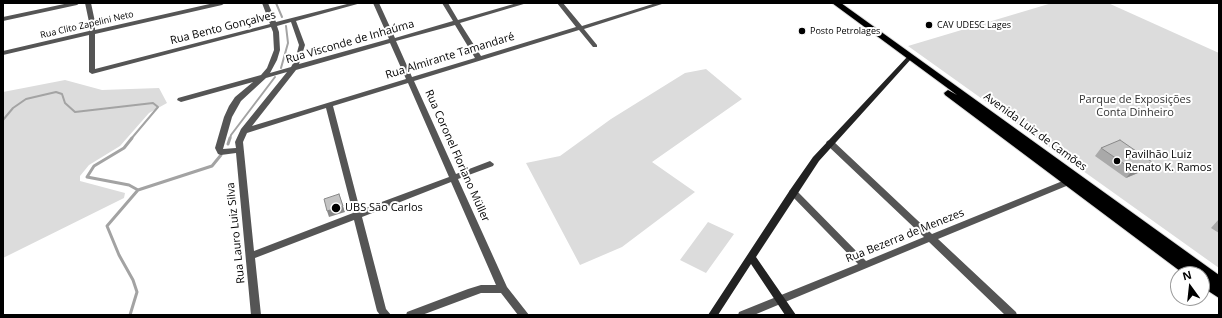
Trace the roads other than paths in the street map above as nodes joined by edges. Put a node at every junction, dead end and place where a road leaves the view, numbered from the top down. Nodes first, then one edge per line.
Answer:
1 (77, 3) edge
2 (88, 3) edge
3 (222, 3) edge
4 (266, 3) edge
5 (358, 3) edge
6 (376, 3) edge
7 (445, 3) edge
8 (524, 3) edge
9 (560, 3) edge
10 (662, 3) edge
11 (826, 3) edge
12 (836, 3) edge
13 (3, 19) edge
14 (293, 20) junction
15 (456, 22) junction
16 (274, 24) junction
17 (580, 28) junction
18 (91, 33) junction
19 (393, 40) junction
20 (595, 46) dead end
21 (3, 53) edge
22 (479, 59) junction
23 (908, 59) junction
24 (293, 69) junction
25 (263, 77) junction
26 (410, 80) junction
27 (181, 100) dead end
28 (329, 105) junction
29 (244, 131) junction
30 (830, 143) junction
31 (240, 150) junction
32 (490, 164) dead end
33 (454, 178) junction
34 (1073, 180) junction
35 (792, 192) junction
36 (358, 215) junction
37 (930, 238) junction
38 (250, 256) junction
39 (751, 257) junction
40 (865, 265) junction
41 (1183, 266) edge
42 (1219, 281) edge
43 (1210, 287) edge
44 (503, 289) junction
45 (1219, 293) edge
46 (780, 300) junction
47 (256, 315) edge
48 (386, 315) edge
49 (411, 315) edge
50 (524, 315) edge
51 (713, 315) edge
52 (743, 315) edge
53 (791, 315) edge
54 (1012, 315) edge

1 - 13 street
2 - 18 street
3 - 18 street, Rua Clito Zapelini Neto
4 - 16 street
5 - 14 street, Rua Bento Gonçalves
6 - 19 street, Rua Coronel Floriano Müller
7 - 15 street
8 - 15 street, Rua Visconde de Inhaúma
9 - 17 street
10 - 17 street, Rua Almirante Tamandaré
11 - 23 main road, Avenida Luiz de Camões
12 - 23 main road, Avenida Luiz de Camões
14 - 16 street, Rua Bento Gonçalves
14 - 24 street
15 - 19 street, Rua Visconde de Inhaúma
15 - 22 street
16 - 18 street, Rua Bento Gonçalves
16 - 25 street
17 - 20 street
17 - 22 street, Rua Almirante Tamandaré
18 - 21 street, Rua Clito Zapelini Neto
19 - 24 street, Rua Visconde de Inhaúma
19 - 26 street, Rua Coronel Floriano Müller
22 - 26 street, Rua Almirante Tamandaré
23 - 30 street
23 - 34 main road, Avenida Luiz de Camões
24 - 25 street, Rua Visconde de Inhaúma
24 - 29 street
25 - 27 street, Rua Visconde de Inhaúma
25 - 31 street
26 - 28 street, Rua Almirante Tamandaré
26 - 33 street, Rua Coronel Floriano Müller
28 - 29 street, Rua Almirante Tamandaré
28 - 36 street
29 - 31 street, Rua Lauro Luiz Silva
30 - 35 street
30 - 37 street
31 - 38 street, Rua Lauro Luiz Silva
32 - 33 street
33 - 36 street
33 - 44 street, Rua Coronel Floriano Müller
34 - 37 street, Rua Bezerra de Menezes
34 - 41 main road, Avenida Luiz de Camões
34 - 42 main road, Avenida Luiz de Camões
35 - 39 street
35 - 40 street
36 - 38 street
36 - 48 street
37 - 40 street, Rua Bezerra de Menezes
37 - 54 street
38 - 47 street, Rua Lauro Luiz Silva
39 - 46 street
39 - 51 street
40 - 46 street, Rua Bezerra de Menezes
43 - 45 main road
44 - 49 street
44 - 50 street, Rua Coronel Floriano Müller
46 - 52 street, Rua Bezerra de Menezes
46 - 53 street

